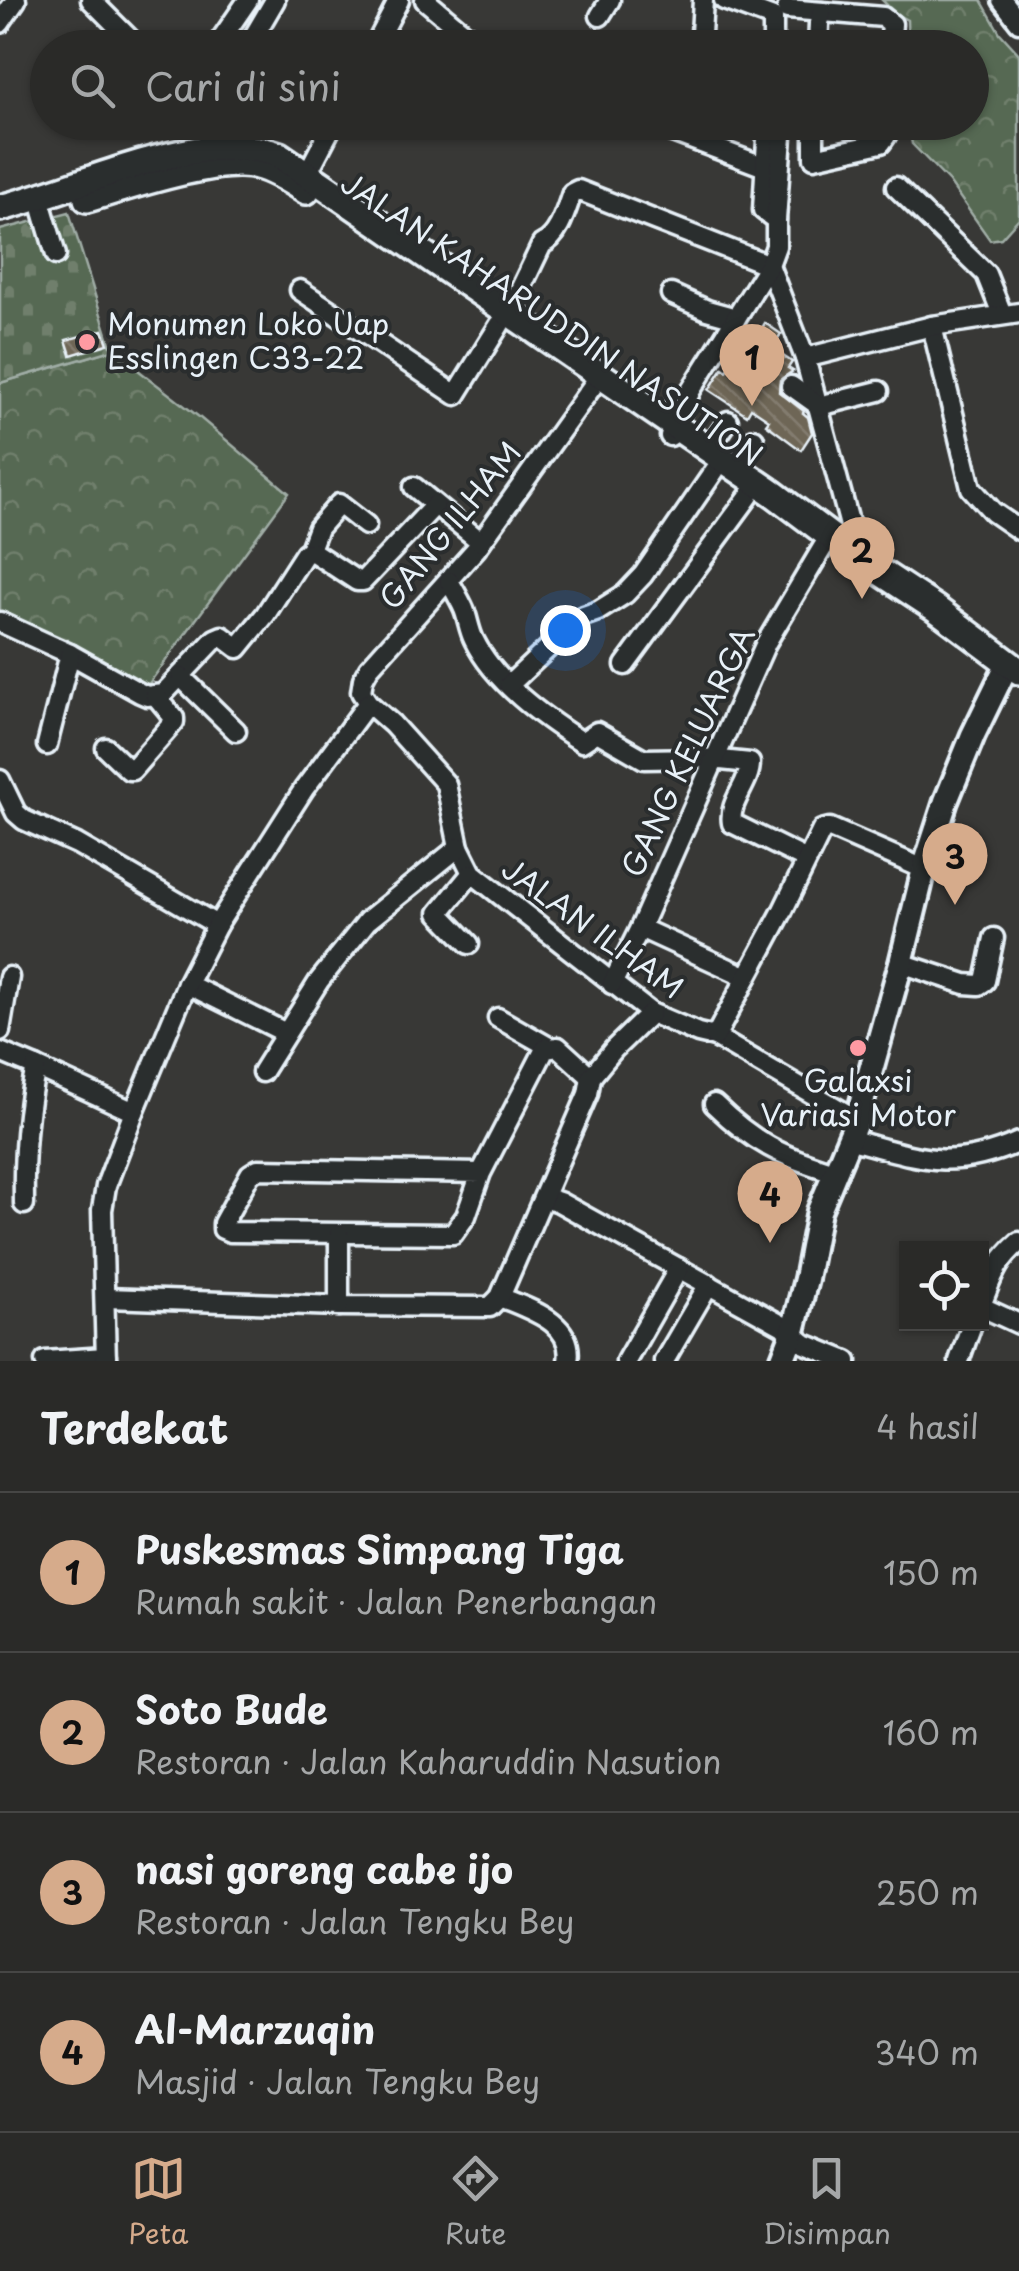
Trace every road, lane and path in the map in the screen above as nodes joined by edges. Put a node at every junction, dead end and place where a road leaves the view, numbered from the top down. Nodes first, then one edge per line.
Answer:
1 (16, 0) edge
2 (91, 0) edge
3 (248, 0) edge
4 (275, 0) edge
5 (399, 0) edge
6 (425, 0) edge
7 (703, 0) edge
8 (724, 0) edge
9 (1002, 0) edge
10 (787, 4) edge
11 (822, 12) junction
12 (1019, 22) edge
13 (0, 23) edge
14 (121, 30) edge
15 (227, 30) edge
16 (258, 30) edge
17 (383, 30) edge
18 (461, 30) edge
19 (701, 30) edge
20 (773, 30) edge
21 (786, 30) edge
22 (819, 30) edge
23 (892, 30) edge
24 (234, 140) edge
25 (325, 140) edge
26 (702, 140) edge
27 (767, 140) edge
28 (781, 140) edge
29 (814, 140) edge
30 (883, 140) edge
31 (246, 156) junction
32 (765, 167) junction
33 (307, 174) junction
34 (896, 186) dead end
35 (0, 208) edge
36 (43, 211) junction
37 (776, 220) junction
38 (0, 224) edge
39 (56, 255) dead end
40 (769, 265) junction
41 (300, 290) dead end
42 (670, 294) dead end
43 (1011, 314) edge
44 (504, 318) junction
45 (736, 318) junction
46 (932, 326) junction
47 (806, 358) junction
48 (594, 384) junction
49 (791, 386) dead end
50 (880, 391) dead end
51 (820, 406) junction
52 (728, 421) dead end
53 (672, 432) junction
54 (754, 439) dead end
55 (719, 462) junction
56 (414, 487) dead end
57 (750, 496) junction
58 (435, 505) junction
59 (366, 524) dead end
60 (1019, 530) edge
61 (480, 542) junction
62 (823, 547) junction
63 (310, 552) junction
64 (856, 563) junction
65 (449, 581) junction
66 (0, 622) edge
67 (70, 654) junction
68 (626, 665) dead end
69 (1012, 675) edge
70 (181, 676) junction
71 (508, 686) junction
72 (155, 695) junction
73 (368, 703) junction
74 (236, 731) dead end
75 (47, 744) dead end
76 (106, 748) dead end
77 (716, 759) junction
78 (0, 780) edge
79 (460, 848) junction
80 (807, 860) junction
81 (924, 868) junction
82 (472, 873) junction
83 (218, 925) junction
84 (640, 928) junction
85 (994, 938) dead end
86 (470, 944) dead end
87 (900, 963) junction
88 (10, 977) dead end
89 (746, 977) junction
90 (187, 984) junction
91 (612, 984) junction
92 (651, 1013) junction
93 (498, 1018) dead end
94 (0, 1031) edge
95 (286, 1033) junction
96 (715, 1036) junction
97 (550, 1046) junction
98 (0, 1052) edge
99 (36, 1066) junction
100 (262, 1072) dead end
101 (591, 1078) junction
102 (714, 1104) dead end
103 (134, 1112) junction
104 (852, 1129) junction
105 (1019, 1142) edge
106 (834, 1172) junction
107 (481, 1174) junction
108 (544, 1196) junction
109 (24, 1204) dead end
110 (339, 1234) junction
111 (1017, 1247) edge
112 (679, 1268) junction
113 (709, 1284) junction
114 (989, 1287) edge
115 (500, 1297) junction
116 (106, 1298) junction
117 (339, 1306) junction
118 (989, 1309) edge
119 (1019, 1324) edge
120 (970, 1331) edge
121 (792, 1335) junction
122 (106, 1359) edge
123 (45, 1361) edge
124 (568, 1361) edge
125 (626, 1361) edge
126 (664, 1361) edge
127 (782, 1361) edge
128 (847, 1361) edge
129 (959, 1361) edge

1 - 13 street
2 - 14 street
3 - 15 street
4 - 16 street
5 - 17 street
6 - 18 street
7 - 19 street
8 - 20 street
9 - 12 street
10 - 11 street
10 - 21 street
11 - 22 street
11 - 23 street
24 - 31 street
25 - 33 street
26 - 32 street
27 - 32 street
28 - 37 street
29 - 30 street
31 - 33 highway, JALAN KAHARUDDIN NASUTION
31 - 35 highway, JALAN KAHARUDDIN NASUTION
31 - 36 highway, JALAN KAHARUDDIN NASUTION
31 - 44 highway, JALAN KAHARUDDIN NASUTION
32 - 37 street
33 - 44 highway, JALAN KAHARUDDIN NASUTION
34 - 43 street
36 - 38 highway, JALAN KAHARUDDIN NASUTION
36 - 39 street
37 - 40 street
40 - 44 street
40 - 45 street
40 - 47 street
41 - 44 street
42 - 45 street
43 - 46 street
44 - 48 highway, JALAN KAHARUDDIN NASUTION
44 - 53 highway, JALAN KAHARUDDIN NASUTION
45 - 53 street
46 - 47 street
46 - 60 street
47 - 51 street
48 - 53 highway, JALAN KAHARUDDIN NASUTION
48 - 61 street, GANG ILHAM
49 - 51 street
50 - 51 street
51 - 64 street
52 - 55 street
53 - 55 highway, JALAN KAHARUDDIN NASUTION
54 - 55 street
55 - 57 highway, JALAN KAHARUDDIN NASUTION
55 - 64 highway, JALAN KAHARUDDIN NASUTION
55 - 71 street
56 - 58 street
57 - 62 highway, JALAN KAHARUDDIN NASUTION
57 - 68 street
58 - 61 street
58 - 63 street
59 - 63 street
61 - 65 street, GANG ILHAM
62 - 64 highway, JALAN KAHARUDDIN NASUTION
62 - 77 street, GANG KELUARGA
63 - 70 street
64 - 69 highway, JALAN KAHARUDDIN NASUTION
65 - 71 street
65 - 73 street, GANG ILHAM
66 - 67 street
67 - 72 street
67 - 75 street
69 - 81 main road
70 - 72 street
70 - 74 street
71 - 77 street
72 - 76 street
73 - 79 street, JALAN ILHAM
73 - 83 street
77 - 80 street
77 - 84 street, GANG KELUARGA
78 - 83 street
79 - 82 street, JALAN ILHAM
79 - 95 street
80 - 81 street
80 - 89 street
81 - 87 main road
82 - 86 street
82 - 91 street, JALAN ILHAM
83 - 90 street
84 - 89 street
84 - 91 street, GANG KELUARGA
85 - 87 street
87 - 104 main road
88 - 94 street
89 - 96 street
90 - 95 street
90 - 103 street
91 - 92 street, JALAN ILHAM
92 - 96 street, JALAN ILHAM
92 - 101 street
93 - 97 street
95 - 100 street
96 - 104 street, JALAN ILHAM
97 - 101 street
97 - 107 street
98 - 99 street
99 - 103 street
99 - 109 street
101 - 108 street
102 - 106 street
103 - 116 street
104 - 105 street, JALAN ILHAM
104 - 106 main road
106 - 121 main road
107 - 110 street
107 - 110 street
108 - 112 street
108 - 115 street
110 - 117 street
111 - 114 street
112 - 113 street
112 - 125 street
113 - 121 street
113 - 126 street
115 - 117 street
115 - 124 street
116 - 117 street
116 - 122 street
118 - 119 street
120 - 129 street
121 - 127 main road
121 - 128 street
122 - 123 street

